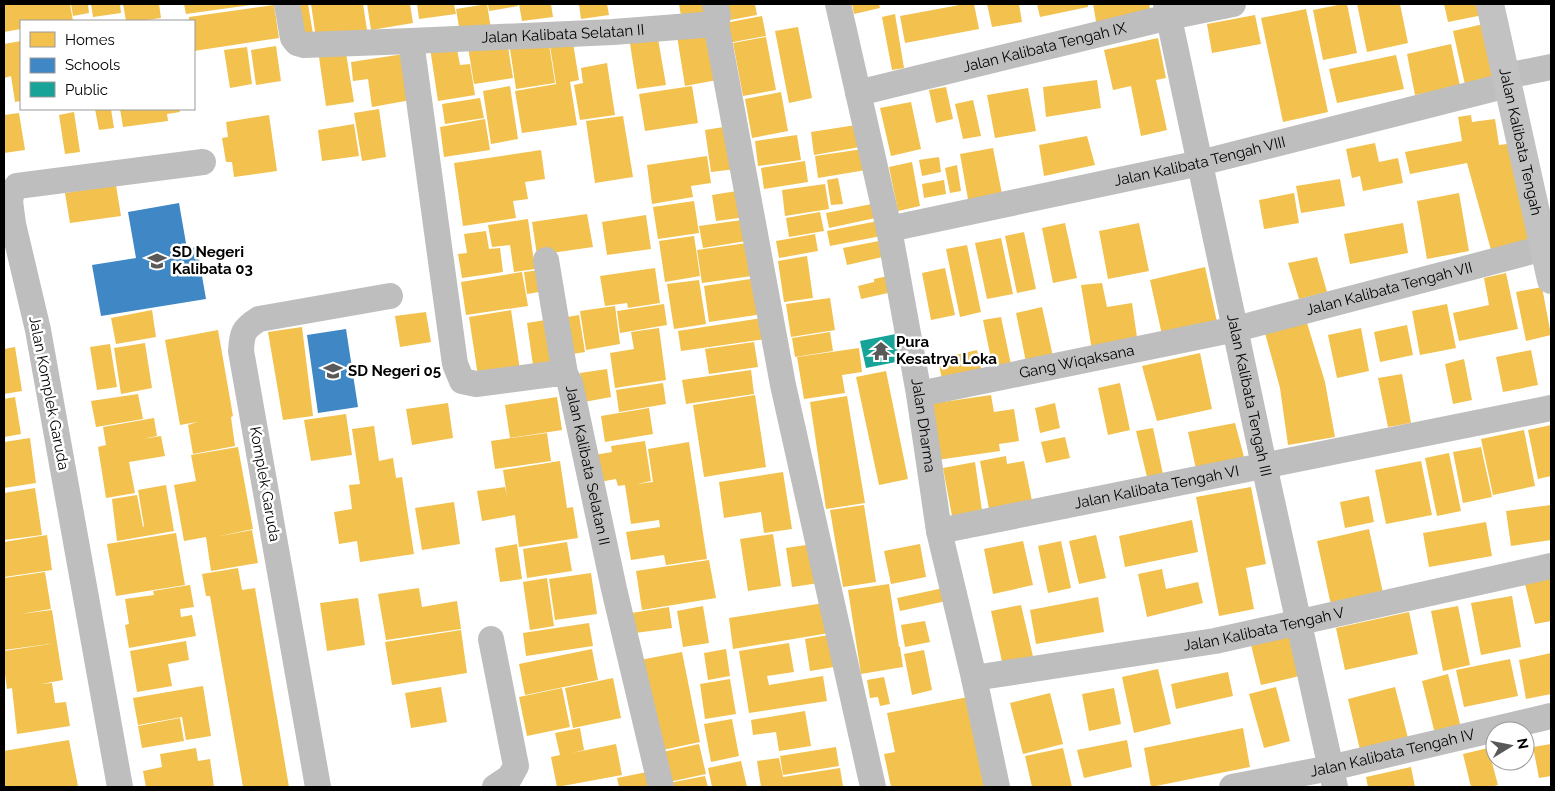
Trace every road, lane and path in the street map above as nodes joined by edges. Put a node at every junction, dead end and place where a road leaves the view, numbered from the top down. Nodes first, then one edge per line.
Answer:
1 (287, 4) edge
2 (838, 4) edge
3 (1233, 4) edge
4 (1490, 4) edge
5 (1168, 10) edge
6 (715, 14) edge
7 (411, 42) junction
8 (1551, 67) edge
9 (1507, 81) junction
10 (858, 93) junction
11 (203, 162) dead end
12 (1200, 164) junction
13 (1543, 205) edge
14 (8, 225) edge
15 (888, 229) junction
16 (1544, 248) junction
17 (546, 260) dead end
18 (1551, 280) edge
19 (390, 296) dead end
20 (1236, 329) junction
21 (565, 374) junction
22 (919, 394) junction
23 (1551, 408) edge
24 (1264, 465) junction
25 (939, 531) junction
26 (1551, 566) edge
27 (1299, 622) junction
28 (491, 639) dead end
29 (974, 678) junction
30 (1551, 716) edge
31 (1333, 778) edge
32 (120, 787) edge
33 (318, 787) edge
34 (495, 787) edge
35 (661, 787) edge
36 (873, 787) edge
37 (997, 787) edge
38 (1232, 787) edge

1 - 7 street, Jalan Kalibata Selatan II
2 - 10 street, Jalan Dharma
3 - 5 street, Jalan Kalibata Tengah IX
4 - 9 street, Jalan Kalibata Tengah
5 - 10 street, Jalan Kalibata Tengah IX
5 - 12 street, Jalan Kalibata Tengah III
6 - 7 street, Jalan Kalibata Selatan II
6 - 36 street
7 - 21 street, Jalan Kalibata Selatan II
8 - 9 street, Jalan Kalibata Tengah VIII
9 - 12 street, Jalan Kalibata Tengah VIII
9 - 13 street, Jalan Kalibata Tengah
10 - 15 street, Jalan Dharma
11 - 14 street, Jalan Komplek Garuda
12 - 15 street, Jalan Kalibata Tengah VIII
12 - 20 street, Jalan Kalibata Tengah III
13 - 16 street, Jalan Kalibata Tengah
14 - 32 street, Jalan Komplek Garuda
15 - 22 street, Jalan Dharma
16 - 18 street, Jalan Kalibata Tengah
16 - 20 street, Jalan Kalibata Tengah VII
17 - 21 street
19 - 33 street, Komplek Garuda
20 - 22 street, Gang Wiqaksana
20 - 24 street, Jalan Kalibata Tengah III
21 - 35 street, Jalan Kalibata Selatan II
22 - 25 street, Jalan Dharma
23 - 24 street, Jalan Kalibata Tengah VI
24 - 25 street, Jalan Kalibata Tengah VI
24 - 27 street, Jalan Kalibata Tengah III
25 - 29 street, Jalan Dharma
26 - 27 street, Jalan Kalibata Tengah V
27 - 29 street, Jalan Kalibata Tengah V
27 - 31 street, Jalan Kalibata Tengah III
28 - 34 street
29 - 37 street, Jalan Dharma
30 - 31 street, Jalan Kalibata Tengah IV
31 - 38 street, Jalan Kalibata Tengah IV

